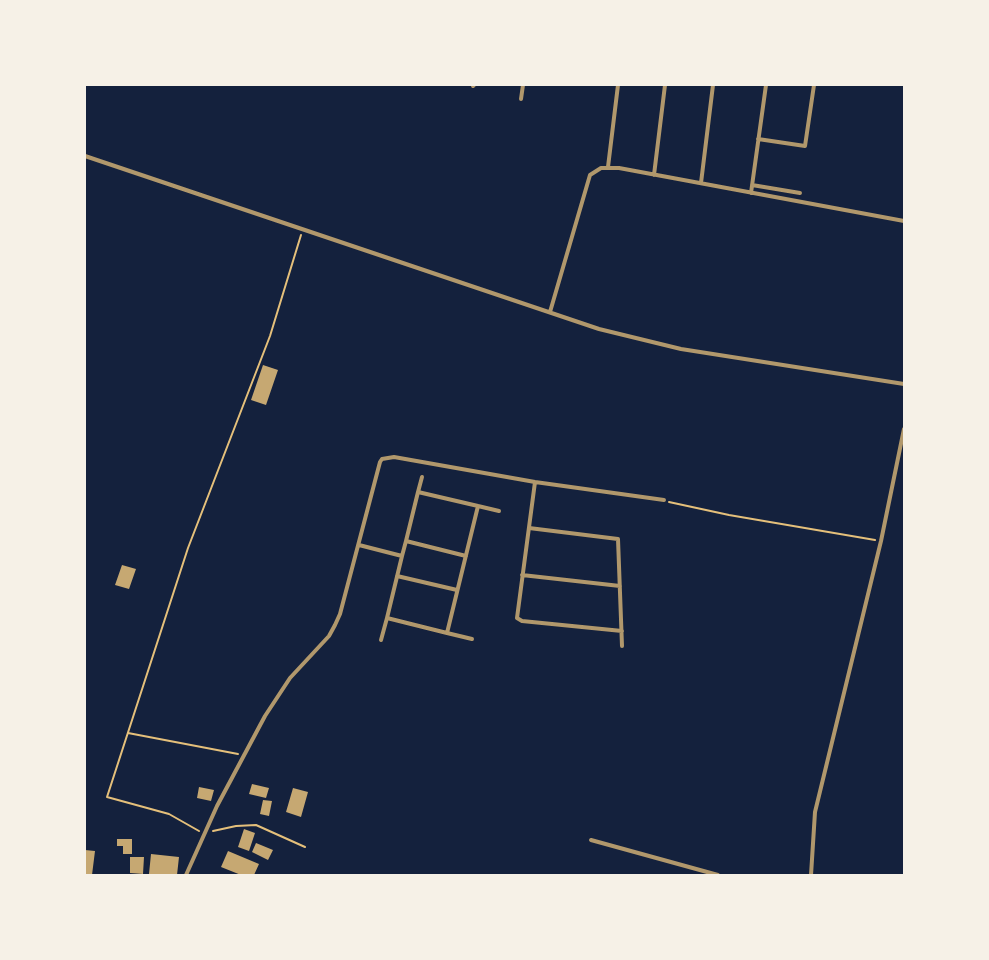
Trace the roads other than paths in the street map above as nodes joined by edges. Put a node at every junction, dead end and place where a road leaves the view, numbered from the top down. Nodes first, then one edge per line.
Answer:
1 (523, 85) edge
2 (618, 85) edge
3 (665, 85) edge
4 (713, 85) edge
5 (766, 85) edge
6 (814, 85) edge
7 (521, 99) dead end
8 (758, 139) junction
9 (85, 156) edge
10 (608, 167) junction
11 (654, 175) junction
12 (701, 183) junction
13 (752, 185) junction
14 (751, 193) junction
15 (800, 193) dead end
16 (904, 221) edge
17 (550, 312) junction
18 (904, 384) edge
19 (904, 428) edge
20 (422, 477) dead end
21 (535, 482) junction
22 (418, 492) junction
23 (664, 500) road end
24 (478, 506) junction
25 (499, 511) dead end
26 (529, 528) junction
27 (406, 541) junction
28 (359, 545) junction
29 (402, 556) junction
30 (466, 556) junction
31 (522, 575) junction
32 (397, 576) junction
33 (620, 586) junction
34 (457, 590) junction
35 (387, 618) junction
36 (622, 631) junction
37 (447, 633) junction
38 (472, 639) dead end
39 (381, 640) dead end
40 (622, 646) dead end
41 (591, 840) dead end
42 (696, 873) edge
43 (186, 875) edge
44 (718, 875) edge
45 (811, 875) edge

1 - 7 street
2 - 10 street
3 - 11 street
4 - 12 street
5 - 8 street
6 - 8 street
8 - 13 street
9 - 17 street
10 - 11 street
10 - 17 street
11 - 12 street
12 - 14 street
13 - 14 street
13 - 15 street
14 - 16 street
17 - 18 street
19 - 45 street
20 - 22 street
21 - 23 street
21 - 26 street
21 - 28 street
22 - 24 street
22 - 27 street
24 - 25 street
24 - 30 street
26 - 31 street
26 - 33 street
27 - 29 street
27 - 30 street
28 - 29 street
28 - 43 street
29 - 32 street
30 - 34 street
31 - 33 street
31 - 36 street
32 - 34 street
32 - 35 street
33 - 36 street
34 - 37 street
35 - 37 street
35 - 39 street
36 - 40 street
37 - 38 street
41 - 42 street
42 - 44 street

